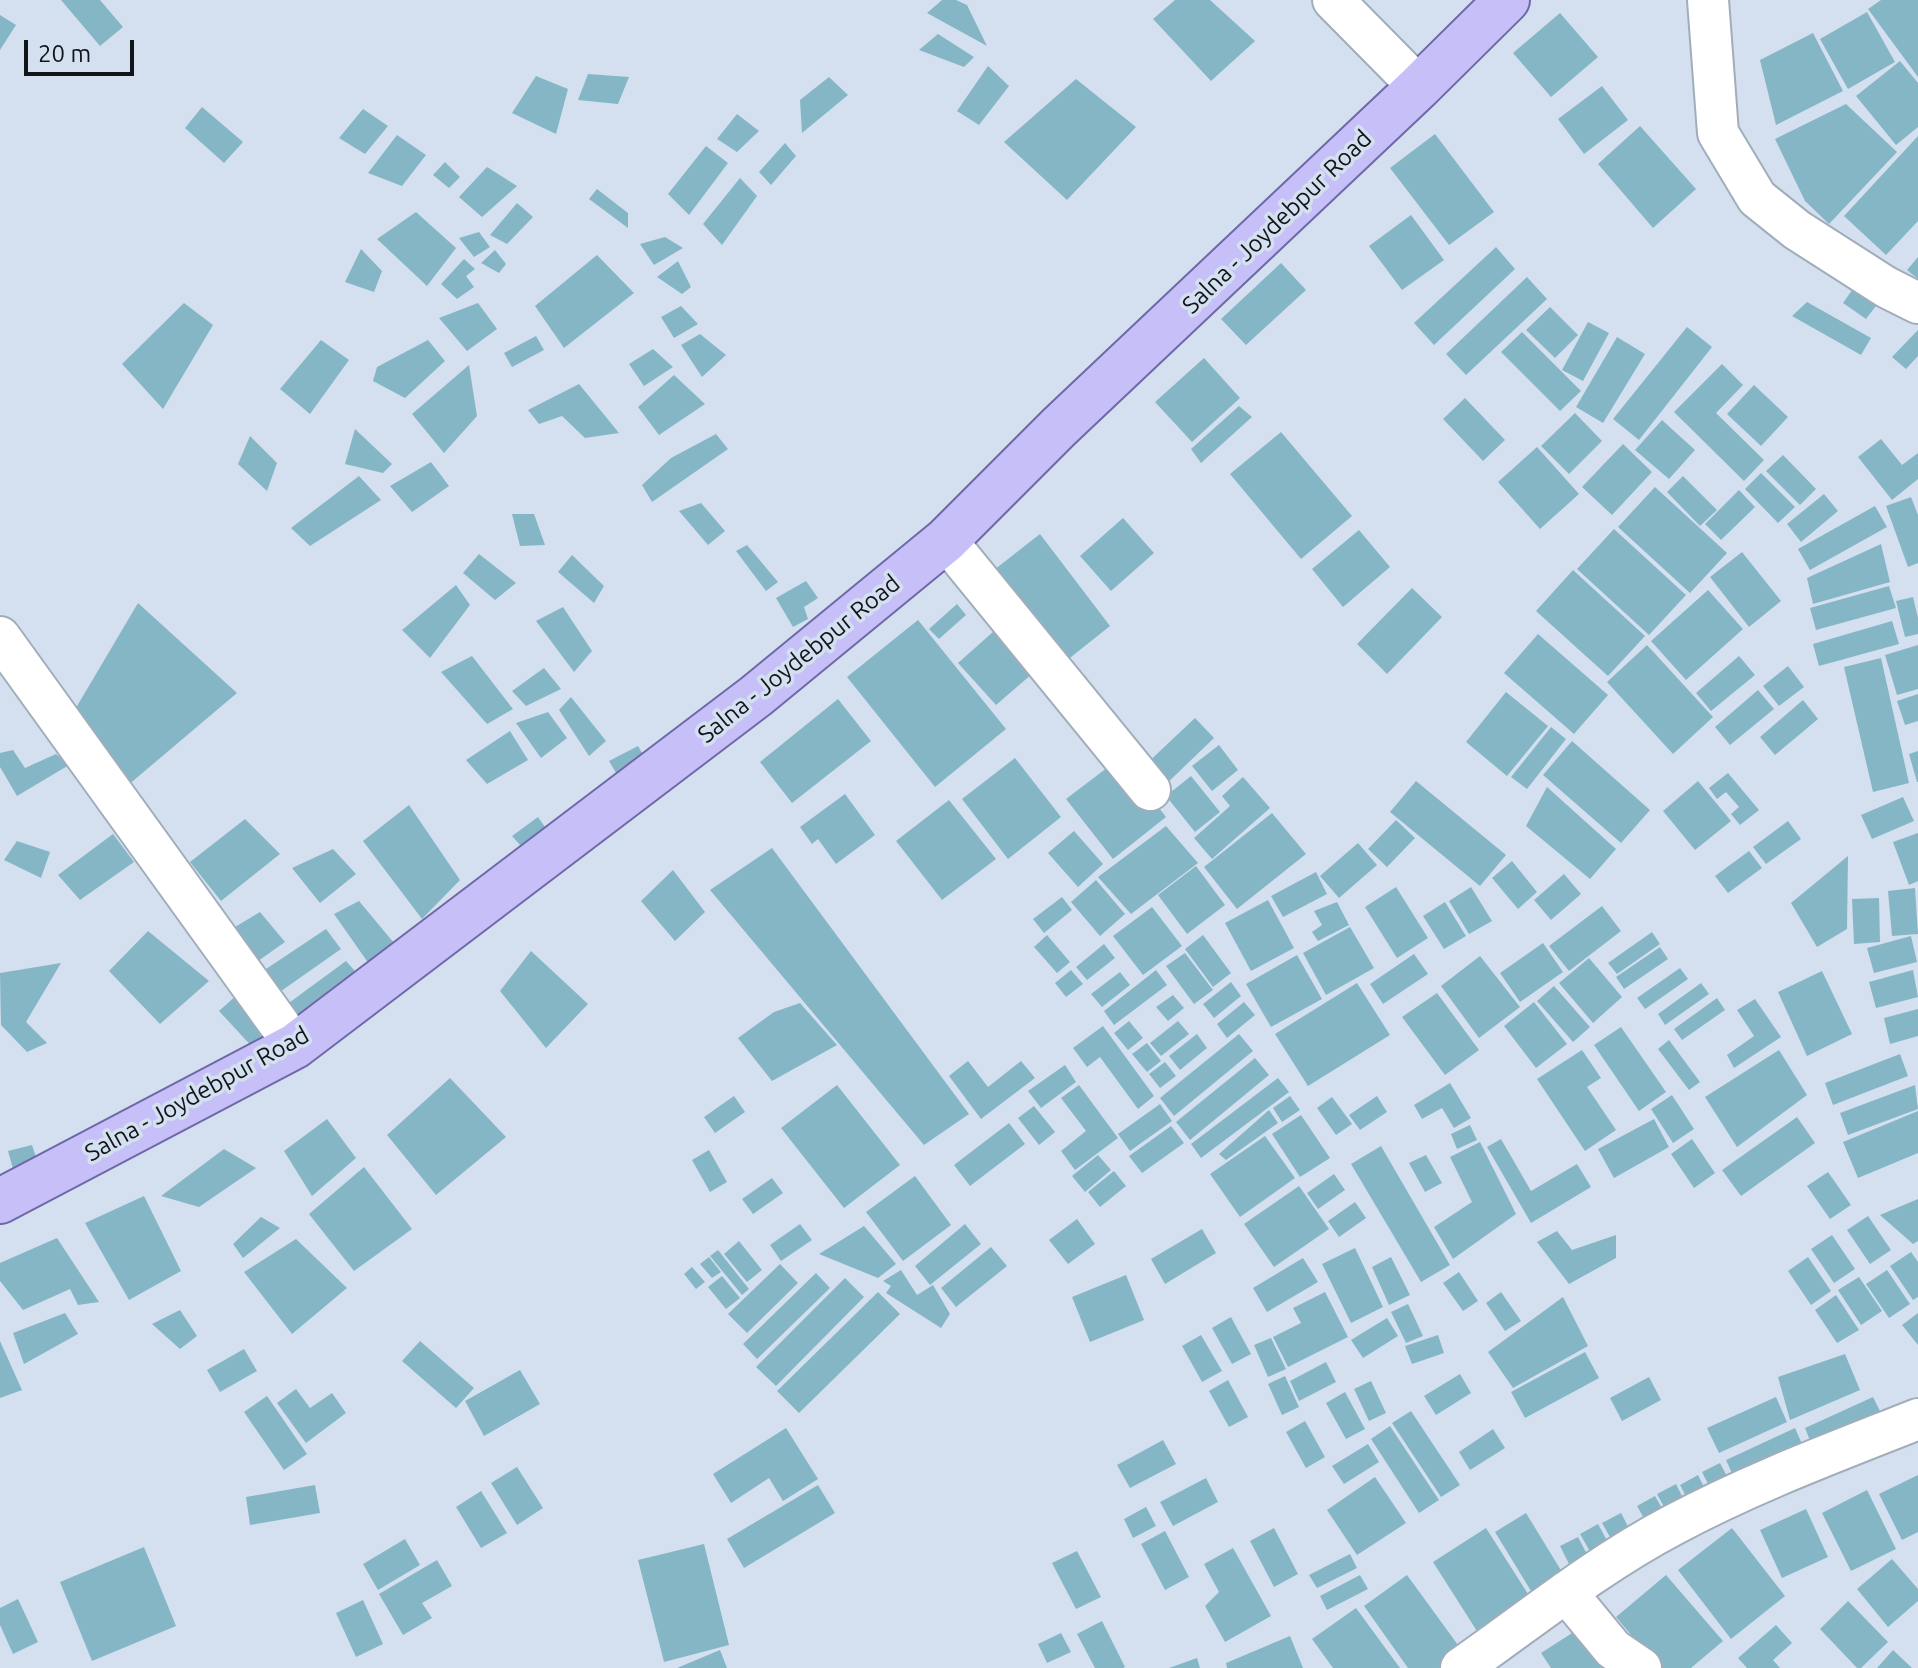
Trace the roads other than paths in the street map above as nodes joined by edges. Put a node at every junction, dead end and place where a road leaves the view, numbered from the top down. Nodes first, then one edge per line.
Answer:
1 (1333, 0) edge
2 (1507, 0) edge
3 (1708, 0) edge
4 (1419, 87) junction
5 (1918, 303) edge
6 (946, 540) junction
7 (0, 637) edge
8 (1150, 790) dead end
9 (295, 1046) junction
10 (0, 1201) edge
11 (1918, 1419) edge
12 (1566, 1592) junction
13 (1461, 1668) edge
14 (1641, 1668) edge

1 - 4 street
2 - 4 main road, Salna - Joydebpur Road
3 - 5 street
4 - 6 main road, Salna - Joydebpur Road
6 - 8 street
6 - 9 main road, Salna - Joydebpur Road
7 - 9 street
9 - 10 main road, Salna - Joydebpur Road
11 - 12 street
12 - 13 street
12 - 14 street

